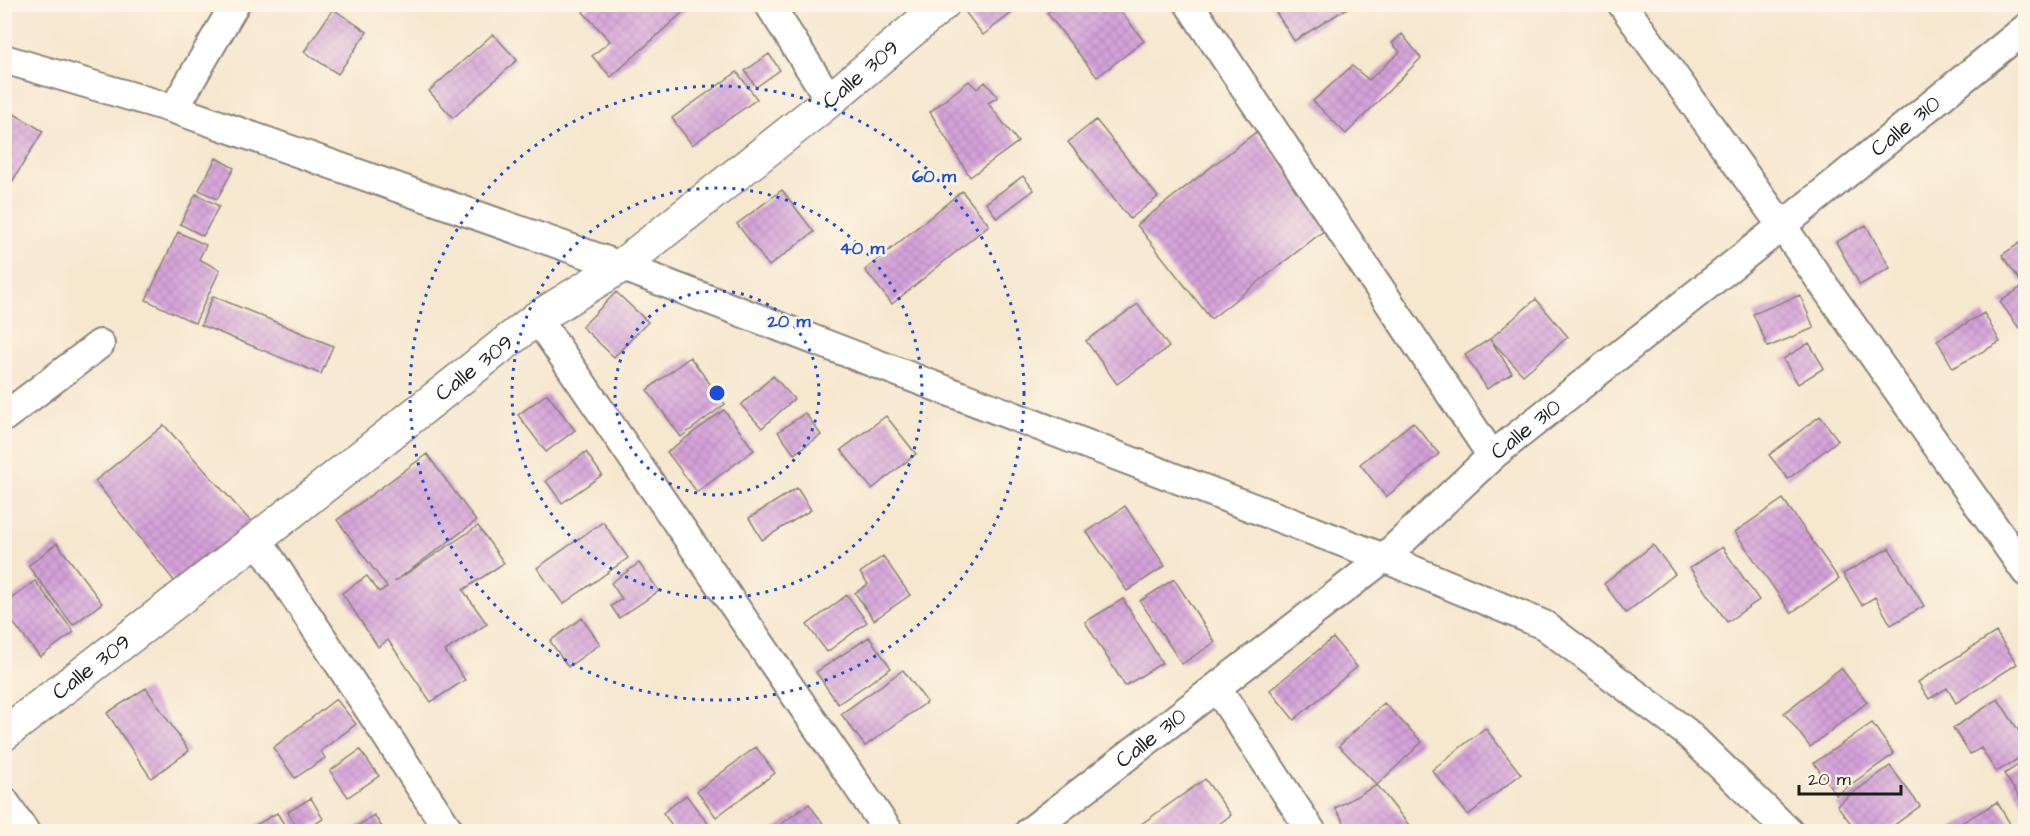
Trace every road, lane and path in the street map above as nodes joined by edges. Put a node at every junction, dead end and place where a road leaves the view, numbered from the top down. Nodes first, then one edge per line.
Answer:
1 (235, 4) edge
2 (769, 4) edge
3 (943, 4) edge
4 (1189, 4) edge
5 (1622, 4) edge
6 (2025, 28) edge
7 (4, 59) edge
8 (830, 100) junction
9 (174, 109) junction
10 (1782, 226) junction
11 (621, 266) junction
12 (537, 318) junction
13 (100, 344) dead end
14 (4, 417) edge
15 (1492, 456) junction
16 (257, 539) junction
17 (1383, 558) junction
18 (2025, 572) edge
19 (1216, 687) junction
20 (4, 734) edge
21 (4, 801) edge
22 (25, 831) edge
23 (450, 831) edge
24 (889, 831) edge
25 (1029, 831) edge
26 (1312, 831) edge
27 (1789, 831) edge

1 - 9 street
2 - 8 street
3 - 8 street, Calle 309
4 - 15 street
5 - 10 street
6 - 10 street, Calle 310
7 - 9 street
8 - 11 street, Calle 309
9 - 11 street
10 - 15 street, Calle 310
10 - 18 street
11 - 12 street, Calle 309
11 - 17 street
12 - 16 street, Calle 309
12 - 24 street
13 - 14 street
15 - 17 street, Calle 310
16 - 20 street, Calle 309
16 - 23 street
17 - 19 street, Calle 310
17 - 27 street
19 - 25 street, Calle 310
19 - 26 street
21 - 22 street

